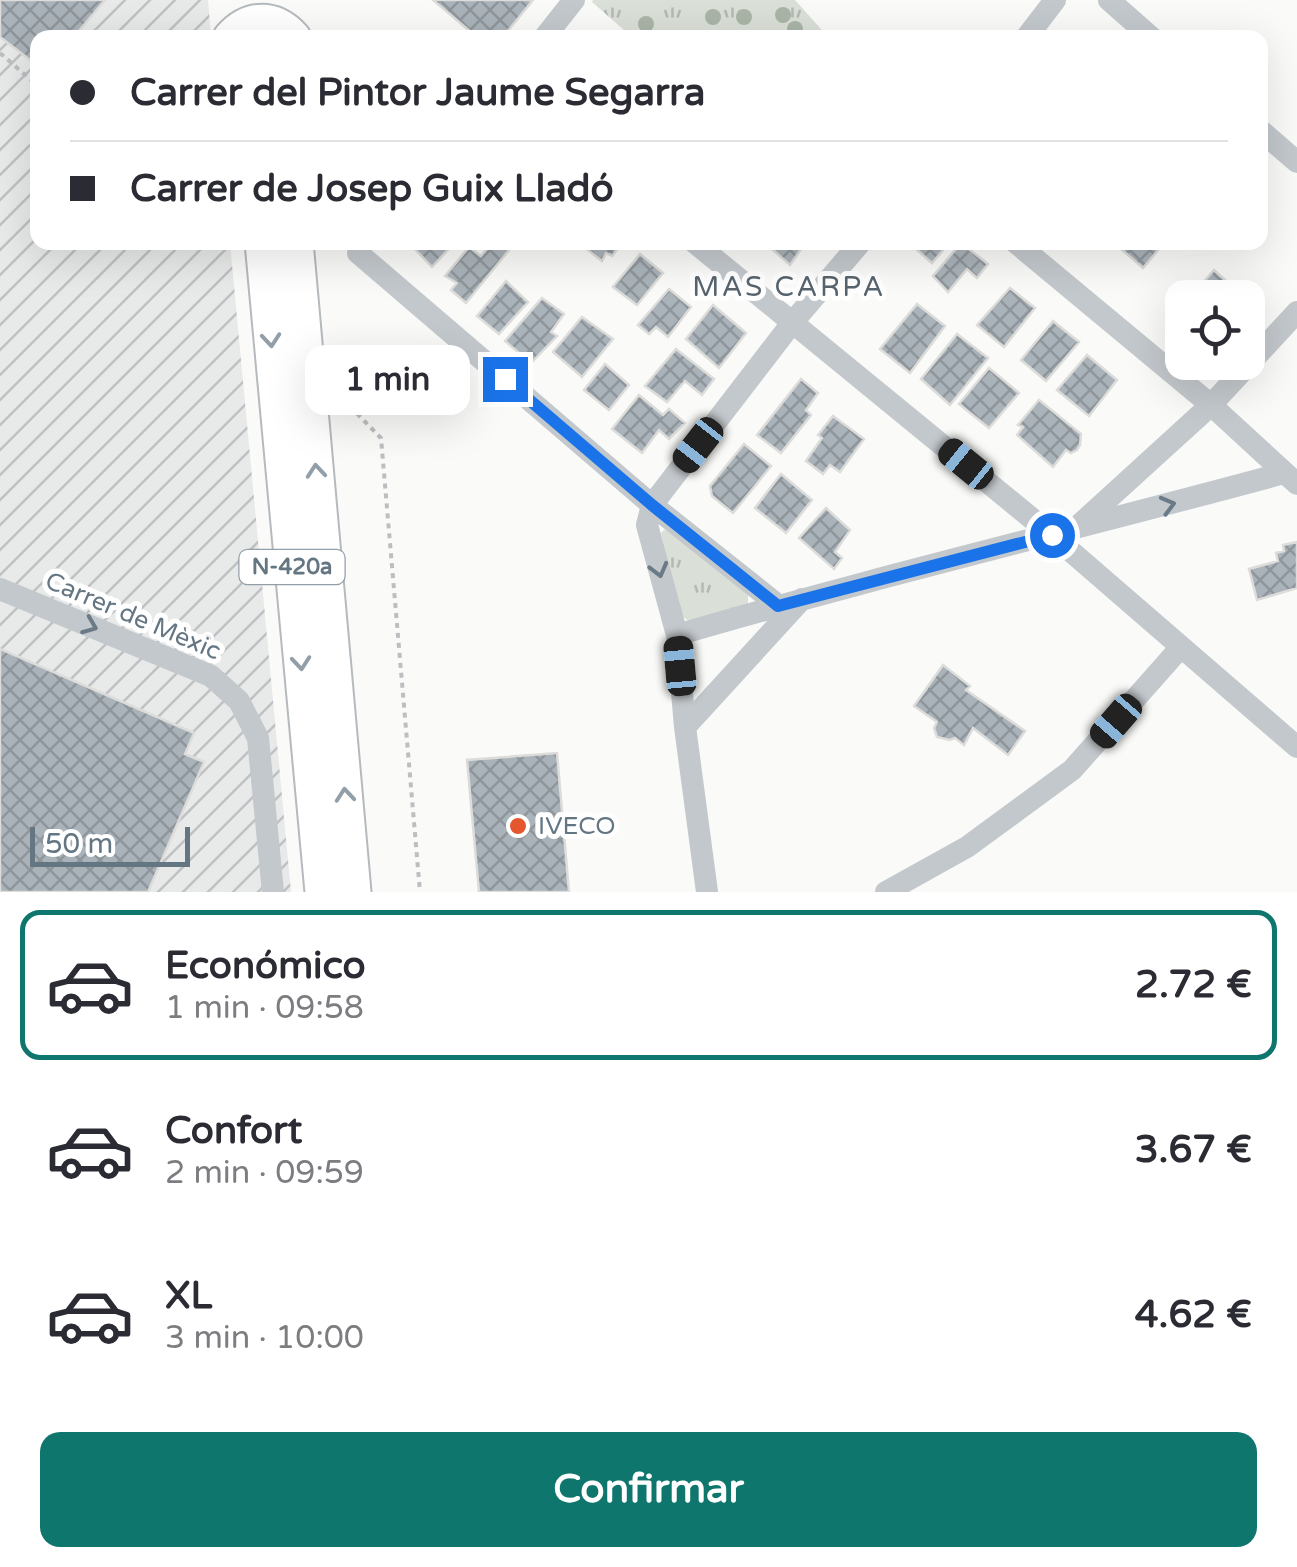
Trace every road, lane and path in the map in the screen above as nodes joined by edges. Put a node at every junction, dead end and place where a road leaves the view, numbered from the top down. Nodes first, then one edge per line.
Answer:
1 (574, 0) edge
2 (1055, 0) edge
3 (1109, 0) edge
4 (235, 24) edge
5 (291, 26) edge
6 (550, 30) edge
7 (1032, 30) edge
8 (1143, 30) edge
9 (0, 53) edge
10 (30, 79) edge
11 (1268, 137) edge
12 (1297, 162) edge
13 (263, 250) edge
14 (296, 250) edge
15 (704, 250) edge
16 (854, 250) edge
17 (1025, 250) edge
18 (358, 253) dead end
19 (1295, 314) edge
20 (792, 323) junction
21 (307, 362) junction
22 (1211, 405) junction
23 (1291, 478) edge
24 (652, 505) junction
25 (1063, 532) junction
26 (0, 589) edge
27 (802, 599) junction
28 (778, 606) junction
29 (677, 635) junction
30 (1181, 646) junction
31 (685, 726) junction
32 (1297, 746) edge
33 (273, 892) edge
34 (323, 892) edge
35 (353, 892) edge
36 (420, 892) edge
37 (706, 892) edge
38 (886, 892) edge

1 - 6 street
2 - 7 street
3 - 8 street
4 - 5 main road
9 - 10 path
11 - 12 street
13 -> 34 main road, N-420a
14 - 21 main road, N-420a
15 - 20 street
16 - 20 street
17 - 22 street
18 - 24 street
19 - 22 street
20 - 24 street
20 - 25 street
35 -> 21 main road, N-420a
21 - 36 path
22 - 23 street
22 - 25 street
25 -> 23 street
24 - 28 street
24 -> 29 street
25 - 27 street
25 - 30 street
26 -> 33 street, Carrer de Mèxic
27 - 28 street
27 - 31 street
28 - 29 street
29 - 31 street
30 - 32 street
30 - 38 street
31 - 37 street

